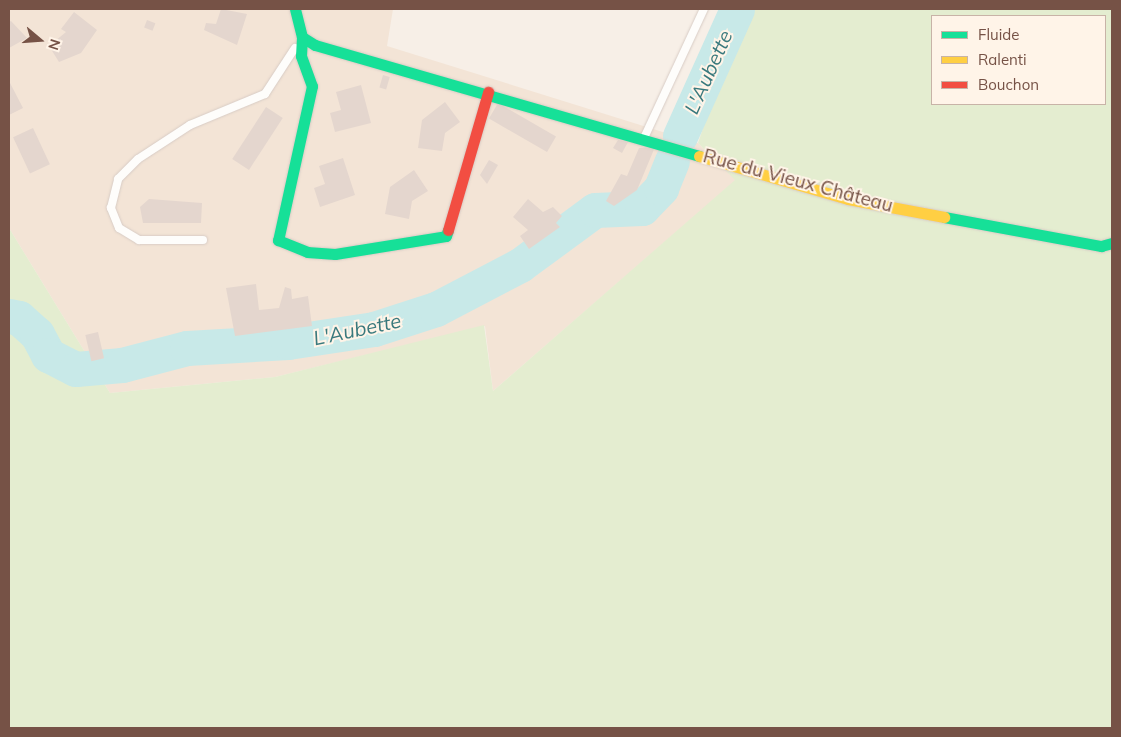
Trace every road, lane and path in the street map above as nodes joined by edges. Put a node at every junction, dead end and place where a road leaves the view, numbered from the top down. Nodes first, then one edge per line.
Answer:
1 (295, 9) edge
2 (704, 9) edge
3 (302, 37) junction
4 (488, 92) junction
5 (644, 138) junction
6 (203, 240) dead end
7 (1112, 243) edge

1 - 3 street
2 - 5 lane
3 - 4 street, Rue du Vieux Château
3 - 4 street
3 - 6 lane
4 - 5 street, Rue du Vieux Château
5 - 7 street, Rue du Vieux Château

